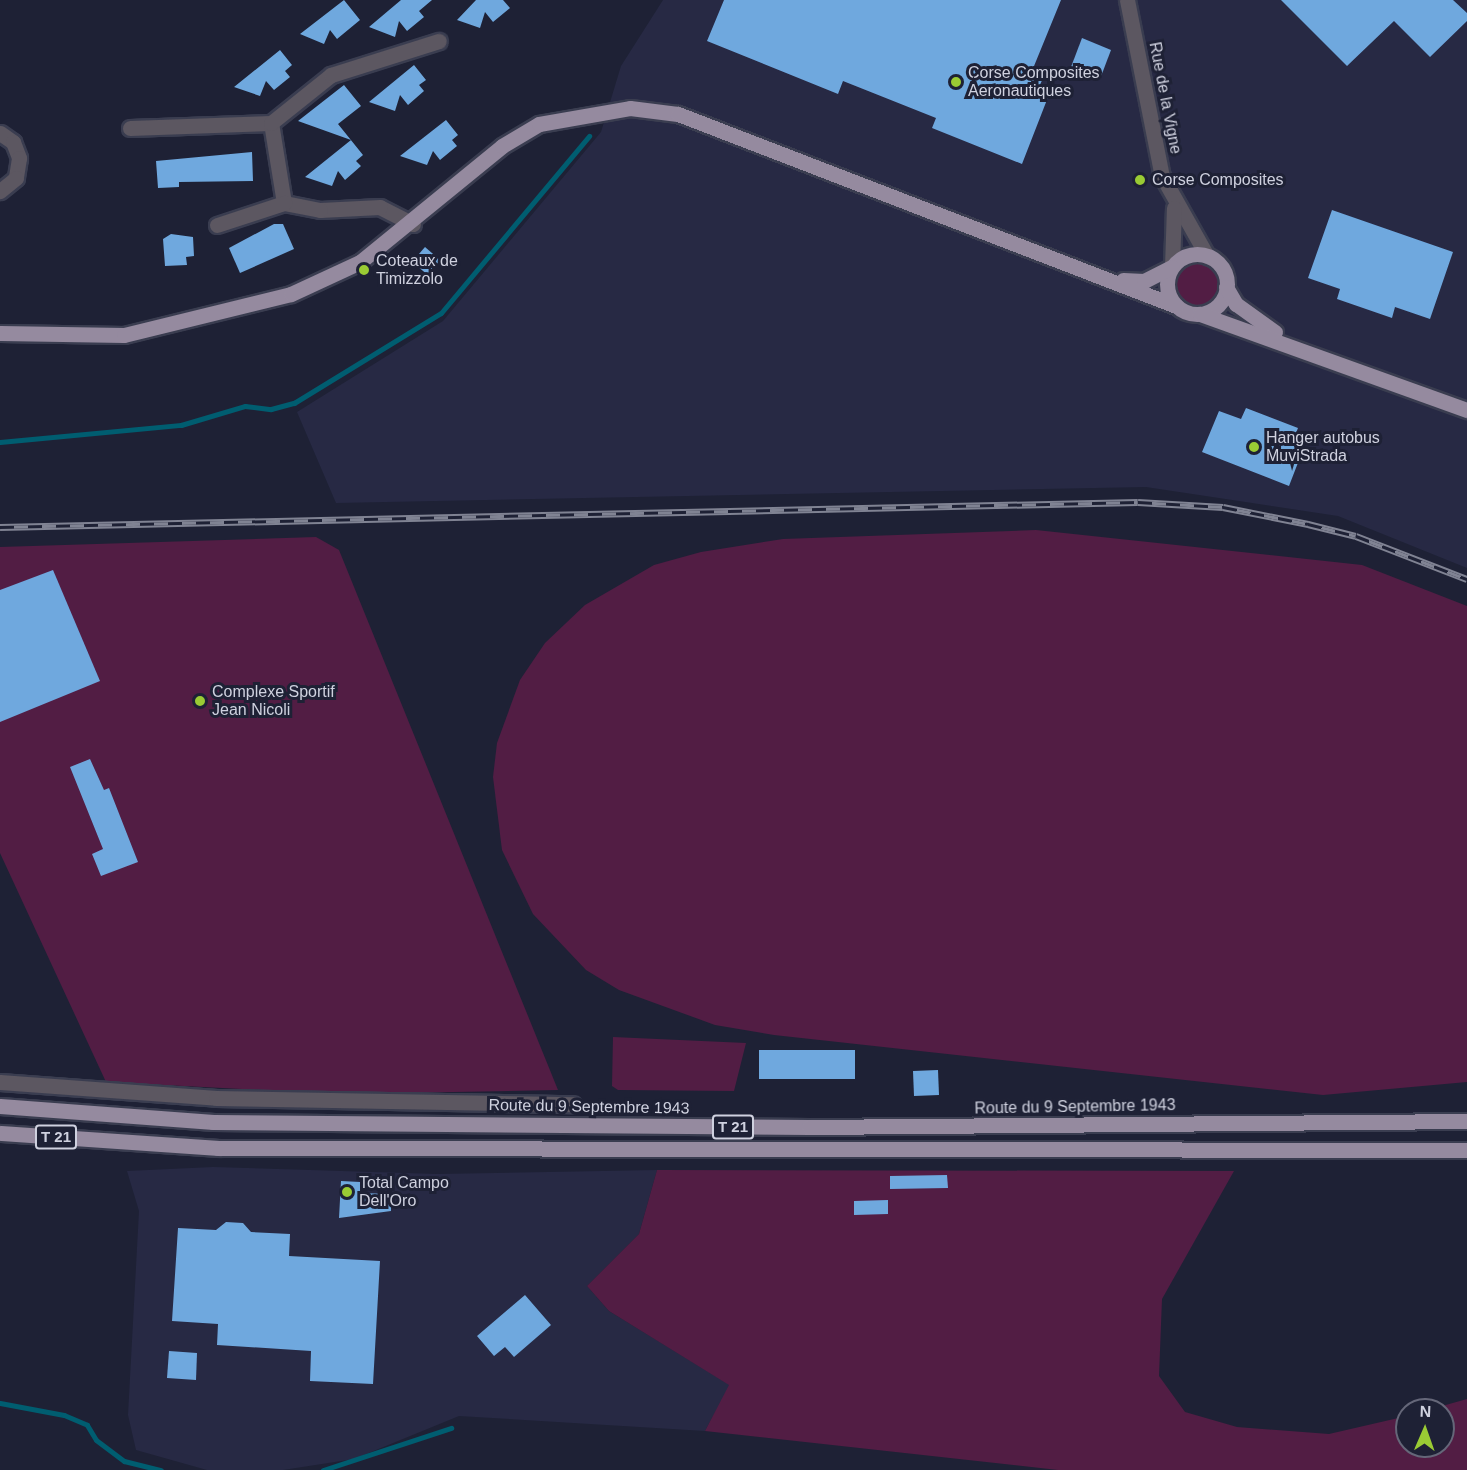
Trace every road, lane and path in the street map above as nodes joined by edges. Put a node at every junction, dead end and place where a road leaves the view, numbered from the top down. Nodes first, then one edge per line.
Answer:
1 (1127, 0) edge
2 (439, 40) dead end
3 (271, 123) junction
4 (130, 128) dead end
5 (0, 133) edge
6 (0, 191) edge
7 (1173, 202) junction
8 (284, 203) junction
9 (413, 224) junction
10 (217, 225) dead end
11 (1206, 256) junction
12 (1172, 267) junction
13 (1111, 280) junction
14 (1226, 287) junction
15 (1176, 306) junction
16 (1200, 314) junction
17 (0, 333) edge
18 (1318, 354) junction
19 (1467, 411) edge
20 (0, 1082) edge
21 (573, 1104) dead end
22 (0, 1106) edge
23 (1467, 1121) edge
24 (0, 1134) edge
25 (1467, 1150) edge

1 - 7 street, Rue de la Vigne
2 - 3 street
3 - 4 street
3 - 8 street
5 - 6 street
7 - 11 street, Rue de la Vigne
7 - 12 street, Rue de la Vigne
8 - 9 street
8 - 10 street
9 - 13 main road
9 - 17 main road
11 - 12 main road
11 - 14 main road
12 - 13 main road
12 - 15 main road
13 - 15 main road
14 - 16 main road
14 - 18 main road
15 - 16 main road
16 - 18 main road
18 - 19 main road
20 - 21 street
22 - 23 main road, Route du 9 Septembre 1943 / T 21
24 - 25 main road, T 21

